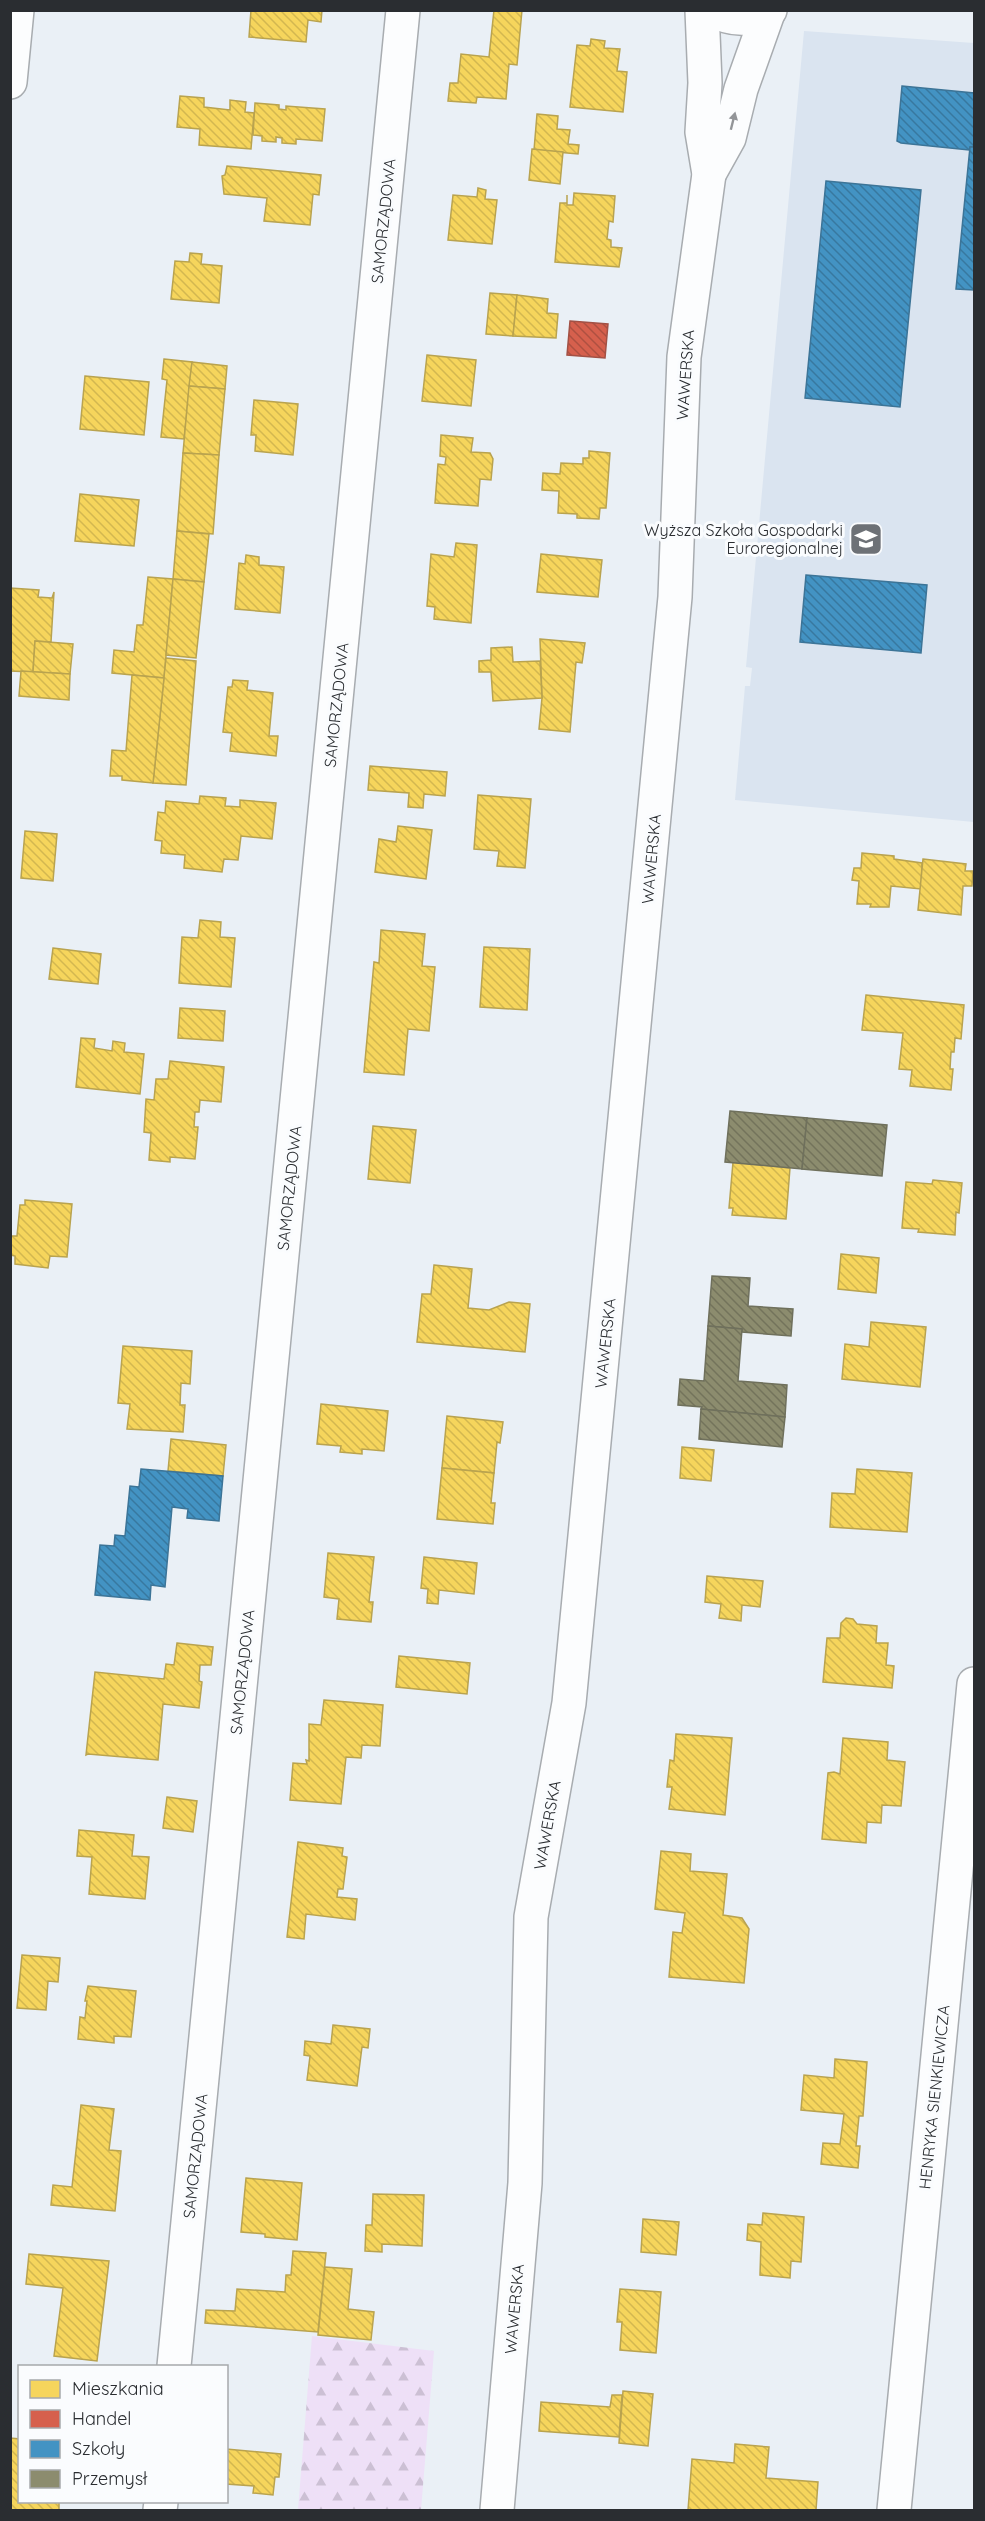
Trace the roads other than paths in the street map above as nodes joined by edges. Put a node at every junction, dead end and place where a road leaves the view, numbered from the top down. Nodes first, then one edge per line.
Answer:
1 (17, 10) edge
2 (403, 10) edge
3 (702, 10) edge
4 (712, 10) edge
5 (769, 11) edge
6 (10, 82) edge
7 (709, 174) junction
8 (975, 1684) edge
9 (174, 2365) edge
10 (497, 2511) edge
11 (894, 2511) edge

1 - 6 street
2 - 9 street, SAMORZĄDOWA
3 - 7 street, WAWERSKA
4 - 5 street
7 -> 5 street, WAWERSKA
7 - 10 street, WAWERSKA
8 - 11 street, HENRYKA SIENKIEWICZA

